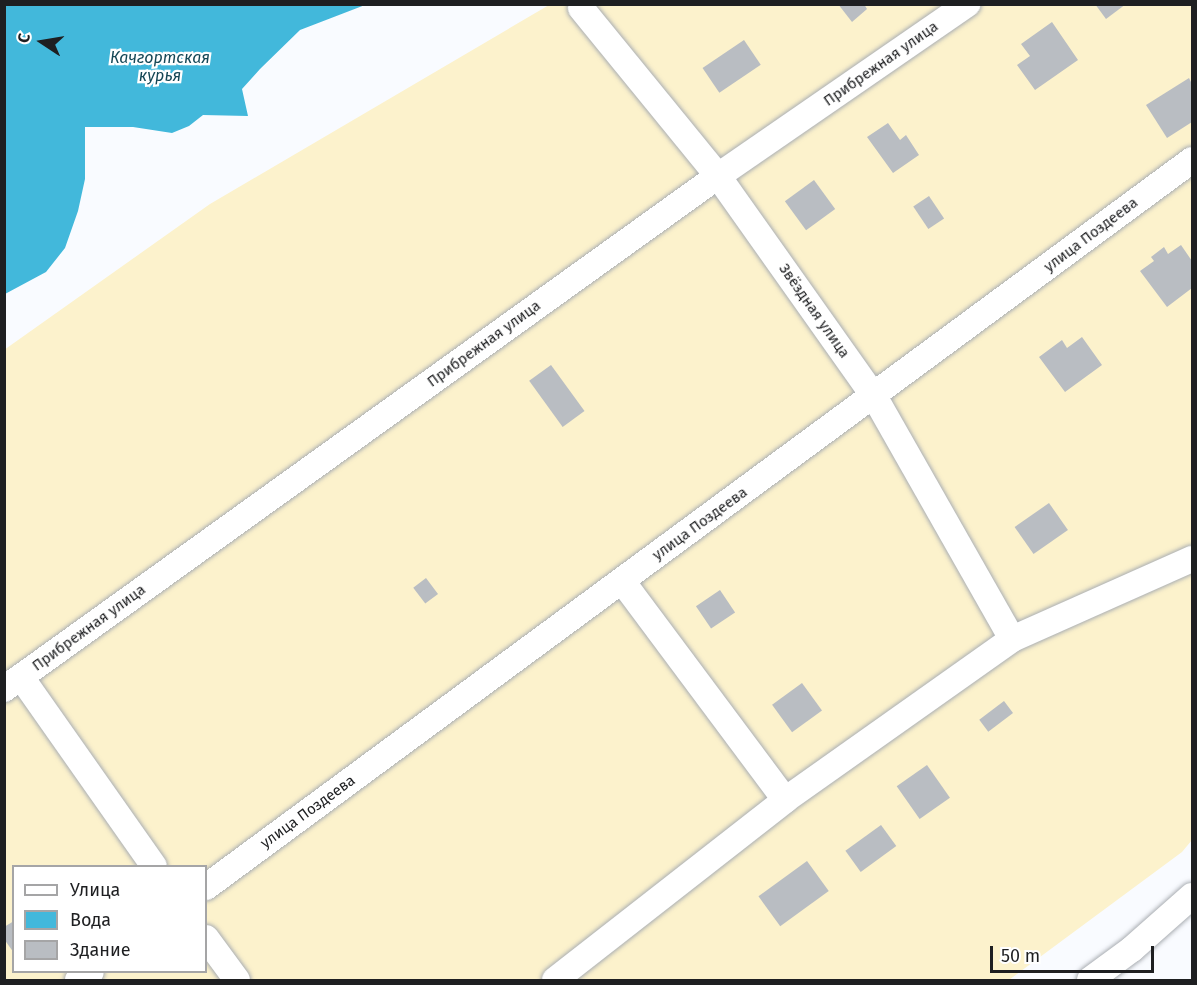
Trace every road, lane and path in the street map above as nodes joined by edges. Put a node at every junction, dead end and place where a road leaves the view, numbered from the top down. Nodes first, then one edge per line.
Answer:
1 (967, 4) edge
2 (581, 8) dead end
3 (1192, 160) edge
4 (718, 176) junction
5 (874, 396) junction
6 (1192, 559) edge
7 (622, 581) junction
8 (1012, 639) junction
9 (13, 683) edge
10 (785, 800) junction
11 (152, 865) edge
12 (207, 886) edge
13 (1192, 896) edge
14 (207, 939) edge
15 (237, 981) edge
16 (555, 981) edge
17 (1090, 981) edge

1 - 4 street, Прибрежная улица
2 - 4 street, Звёздная улица
3 - 5 street, улица Поздеева
4 - 5 street, Звёздная улица
4 - 9 street, Прибрежная улица
5 - 7 street, улица Поздеева
5 - 8 street, Звёздная улица
6 - 8 street
7 - 10 street
7 - 12 street, улица Поздеева
8 - 10 street
9 - 11 street
10 - 16 street
13 - 17 street
14 - 15 street

